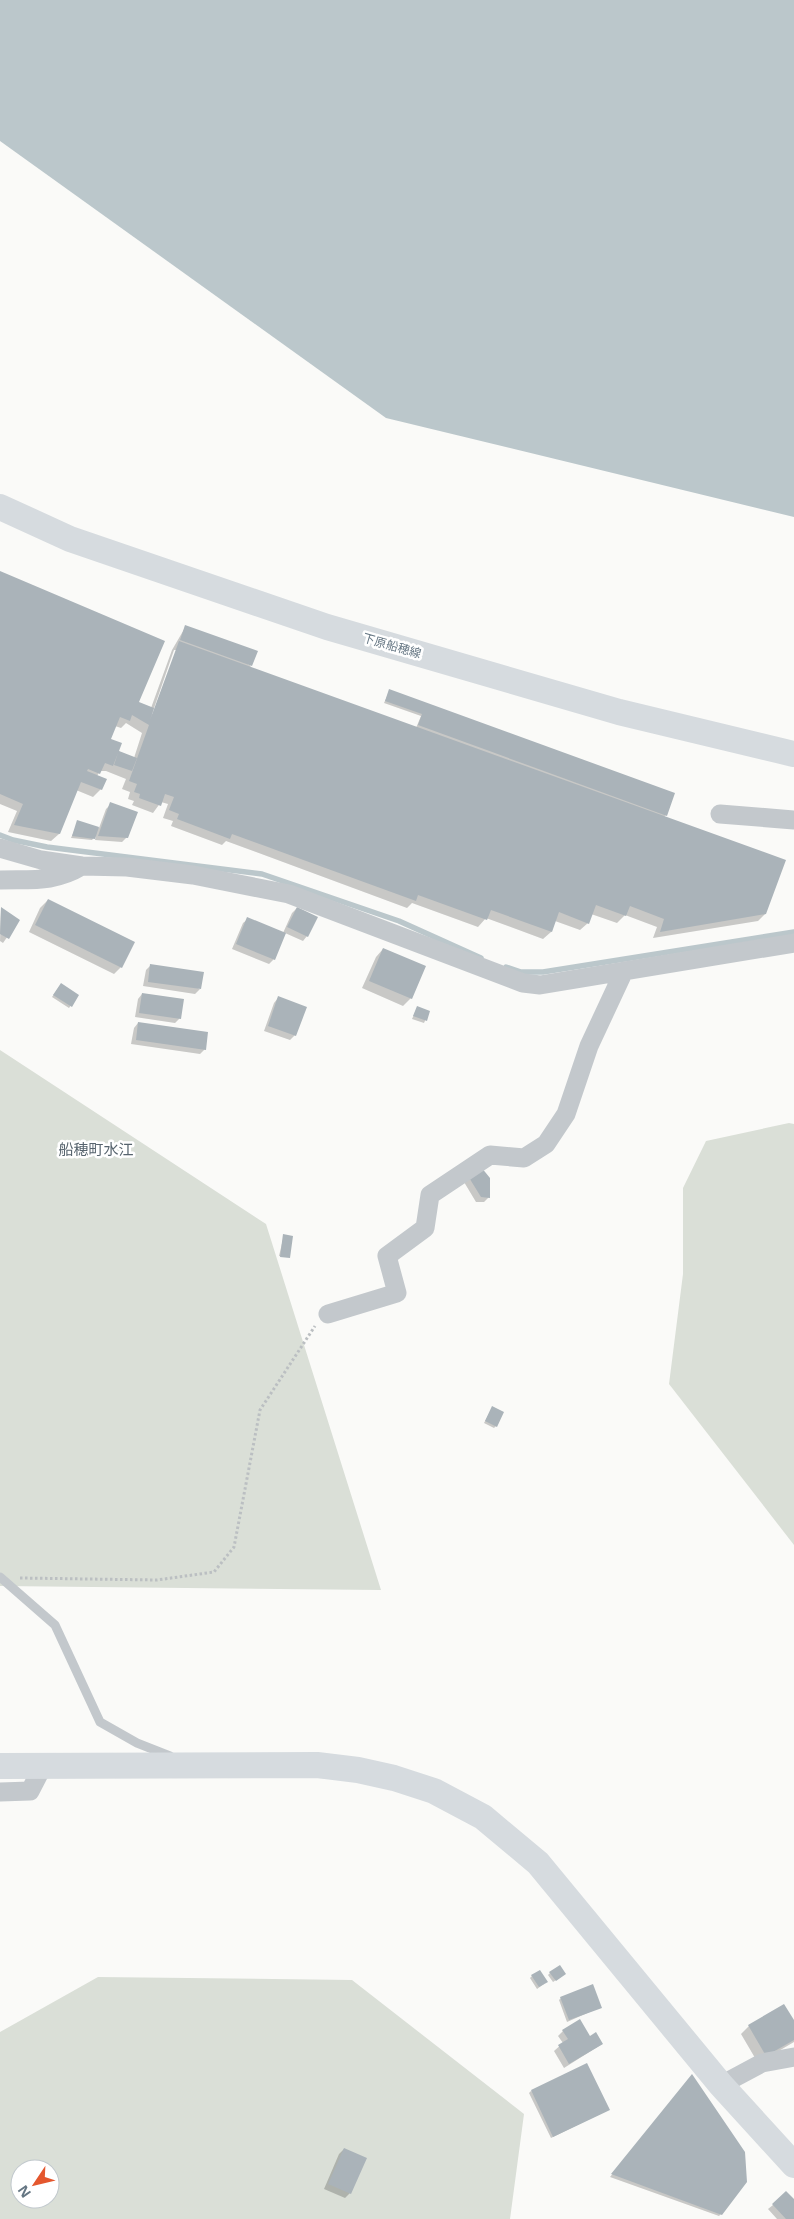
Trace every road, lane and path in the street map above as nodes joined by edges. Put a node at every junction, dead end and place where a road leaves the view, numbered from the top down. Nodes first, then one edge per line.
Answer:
1 (0, 507) edge
2 (794, 754) edge
3 (720, 814) dead end
4 (794, 820) edge
5 (0, 848) edge
6 (82, 866) junction
7 (0, 880) edge
8 (794, 943) edge
9 (624, 971) junction
10 (328, 1314) joint
11 (4, 1580) edge
12 (0, 1766) edge
13 (44, 1766) junction
14 (194, 1766) junction
15 (0, 1792) edge
16 (794, 2057) edge
17 (722, 2085) junction
18 (794, 2165) edge

1 - 2 street, 下原船穂線
3 - 4 street
5 - 6 street
6 - 7 street
6 - 9 street
8 - 9 street
9 - 10 street
10 - 11 path
11 - 14 lane
12 - 13 street
13 - 14 street
13 - 15 street
14 - 17 street
16 - 17 street
17 - 18 street

